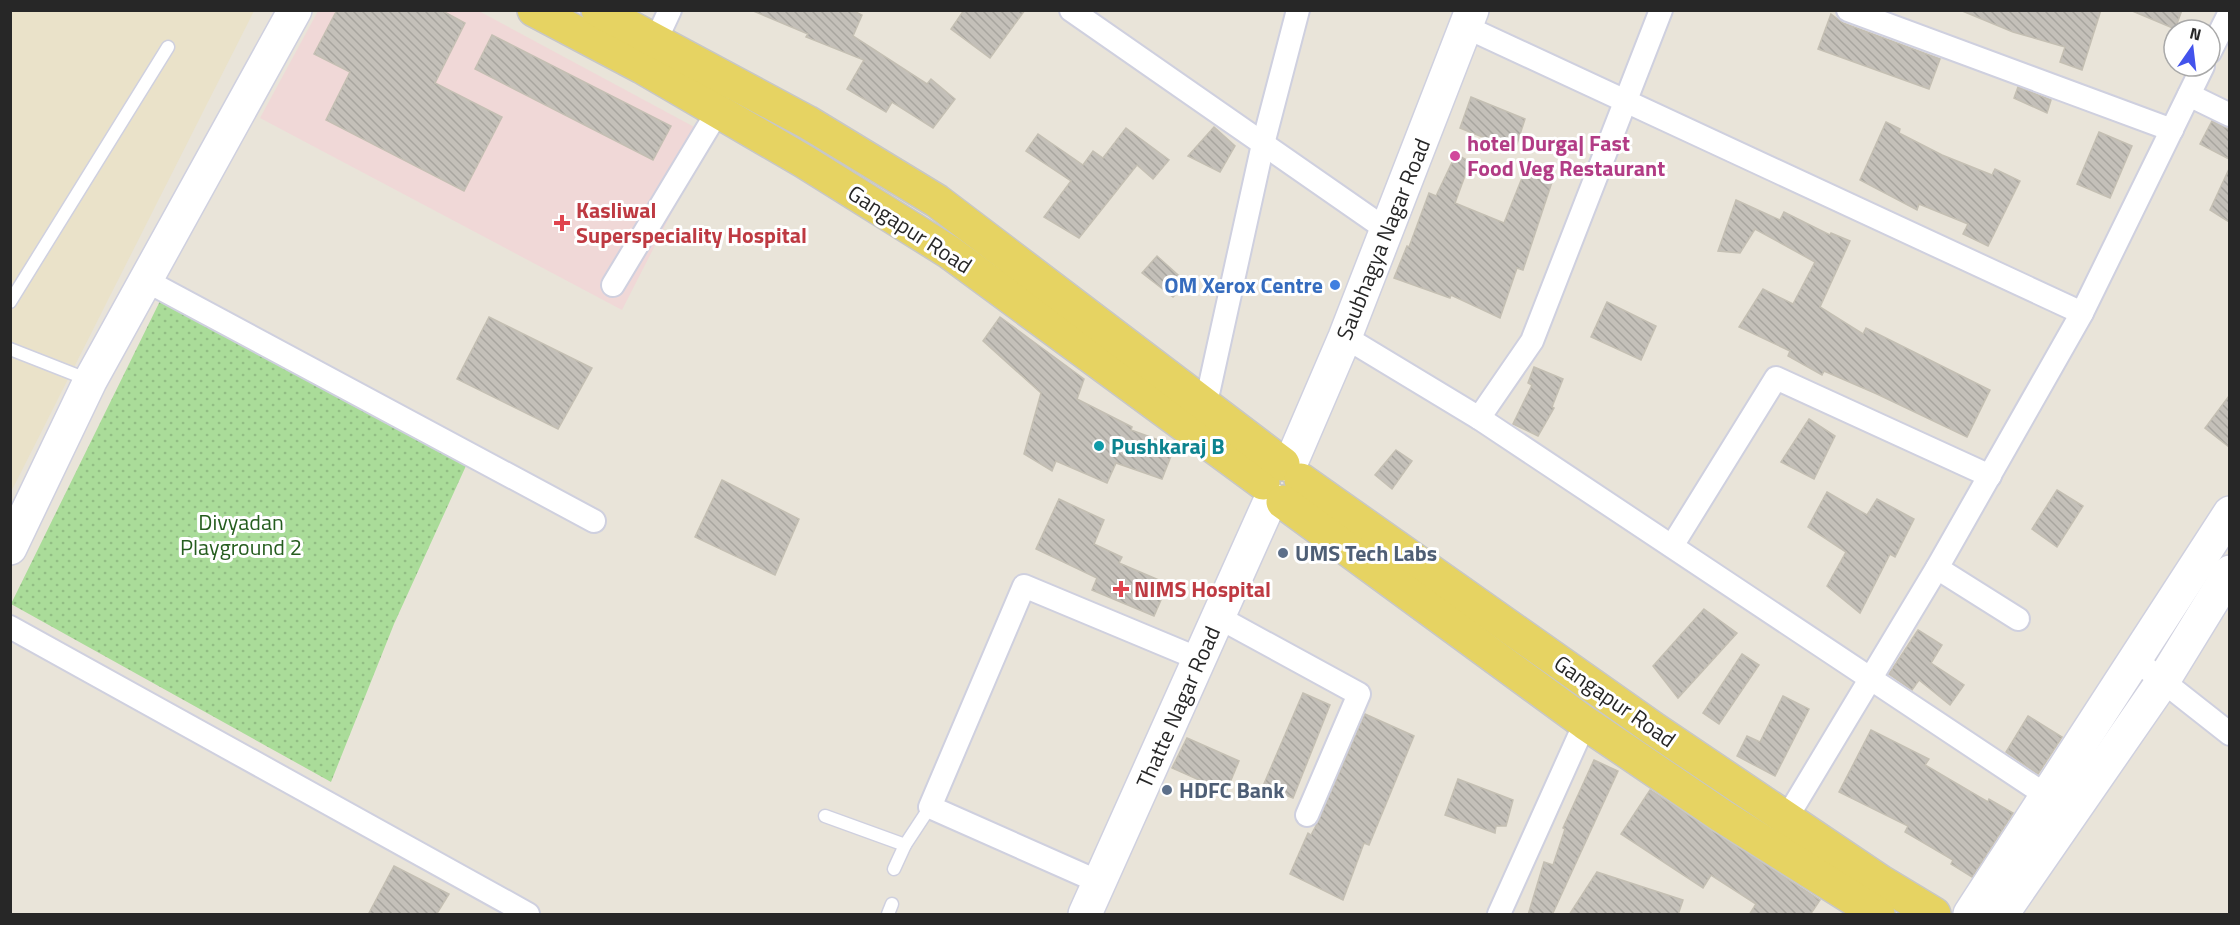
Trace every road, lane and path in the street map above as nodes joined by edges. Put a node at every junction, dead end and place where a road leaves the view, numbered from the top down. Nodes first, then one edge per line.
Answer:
1 (296, 10) edge
2 (534, 10) edge
3 (598, 10) edge
4 (670, 10) edge
5 (1071, 10) edge
6 (1299, 10) edge
7 (1661, 10) edge
8 (1848, 10) edge
9 (2229, 12) edge
10 (1469, 19) edge
11 (2222, 27) edge
12 (656, 40) junction
13 (168, 47) dead end
14 (2197, 78) edge
15 (2189, 95) junction
16 (1626, 103) junction
17 (718, 111) junction
18 (2229, 115) edge
19 (2172, 130) junction
20 (1263, 144) junction
21 (1387, 230) junction
22 (145, 280) junction
23 (613, 285) dead end
24 (10, 302) edge
25 (2082, 313) junction
26 (1345, 337) junction
27 (10, 349) edge
28 (90, 381) junction
29 (1206, 403) junction
30 (1479, 418) junction
31 (1990, 476) junction
32 (1282, 482) junction
33 (2229, 513) edge
34 (594, 521) dead end
35 (1672, 546) junction
36 (10, 548) edge
37 (1937, 568) junction
38 (2229, 572) edge
39 (1218, 617) junction
40 (2018, 619) dead end
41 (10, 627) edge
42 (1199, 659) junction
43 (2136, 660) junction
44 (1869, 677) junction
45 (2163, 681) junction
46 (1585, 723) junction
47 (2229, 734) edge
48 (2047, 796) junction
49 (930, 807) junction
50 (1307, 815) dead end
51 (825, 816) dead end
52 (1786, 819) junction
53 (905, 845) junction
54 (894, 869) dead end
55 (1099, 882) junction
56 (528, 915) edge
57 (1085, 915) edge
58 (1499, 915) edge
59 (1878, 915) edge
60 (1934, 915) edge
61 (1970, 915) edge
62 (2002, 915) edge

1 - 22 street
2 - 17 main road, Gangapur Road
3 - 12 main road, Gangapur Road
4 - 12 street
5 - 20 street
6 - 20 street
7 - 16 street
8 - 19 street
9 - 11 street
10 - 16 street
10 - 21 street, Saubhagya Nagar Road
12 - 29 main road, Gangapur Road
13 - 24 lane
14 - 15 street
15 - 18 street
15 - 19 street
16 - 25 street
16 - 30 street
17 - 23 street
17 - 32 main road, Gangapur Road
19 - 25 street
20 - 21 street
20 - 29 street
21 - 26 street, Saubhagya Nagar Road
22 - 28 street
22 - 34 street
25 - 31 street
26 - 30 street
26 - 32 street, Saubhagya Nagar Road
27 - 28 lane
28 - 36 street
29 - 32 main road, Gangapur Road
30 - 35 street
31 - 35 street
31 - 37 street
32 - 39 street, Thatte Nagar Road
32 - 46 main road, Gangapur Road
32 - 52 main road, Gangapur Road
33 - 43 street
35 - 44 street
37 - 40 street
37 - 44 street
38 - 45 street
39 - 42 street, Thatte Nagar Road
39 - 50 street
41 - 56 street
42 - 49 street
42 - 55 street, Thatte Nagar Road
43 - 45 street
43 - 48 street
44 - 48 street
44 - 52 street
45 - 47 street
45 - 62 street
46 - 58 street
46 - 59 main road, Gangapur Road
48 - 61 street
49 - 53 lane
49 - 55 street
51 - 53 lane
52 - 60 main road, Gangapur Road
53 - 54 lane
55 - 57 street, Thatte Nagar Road

